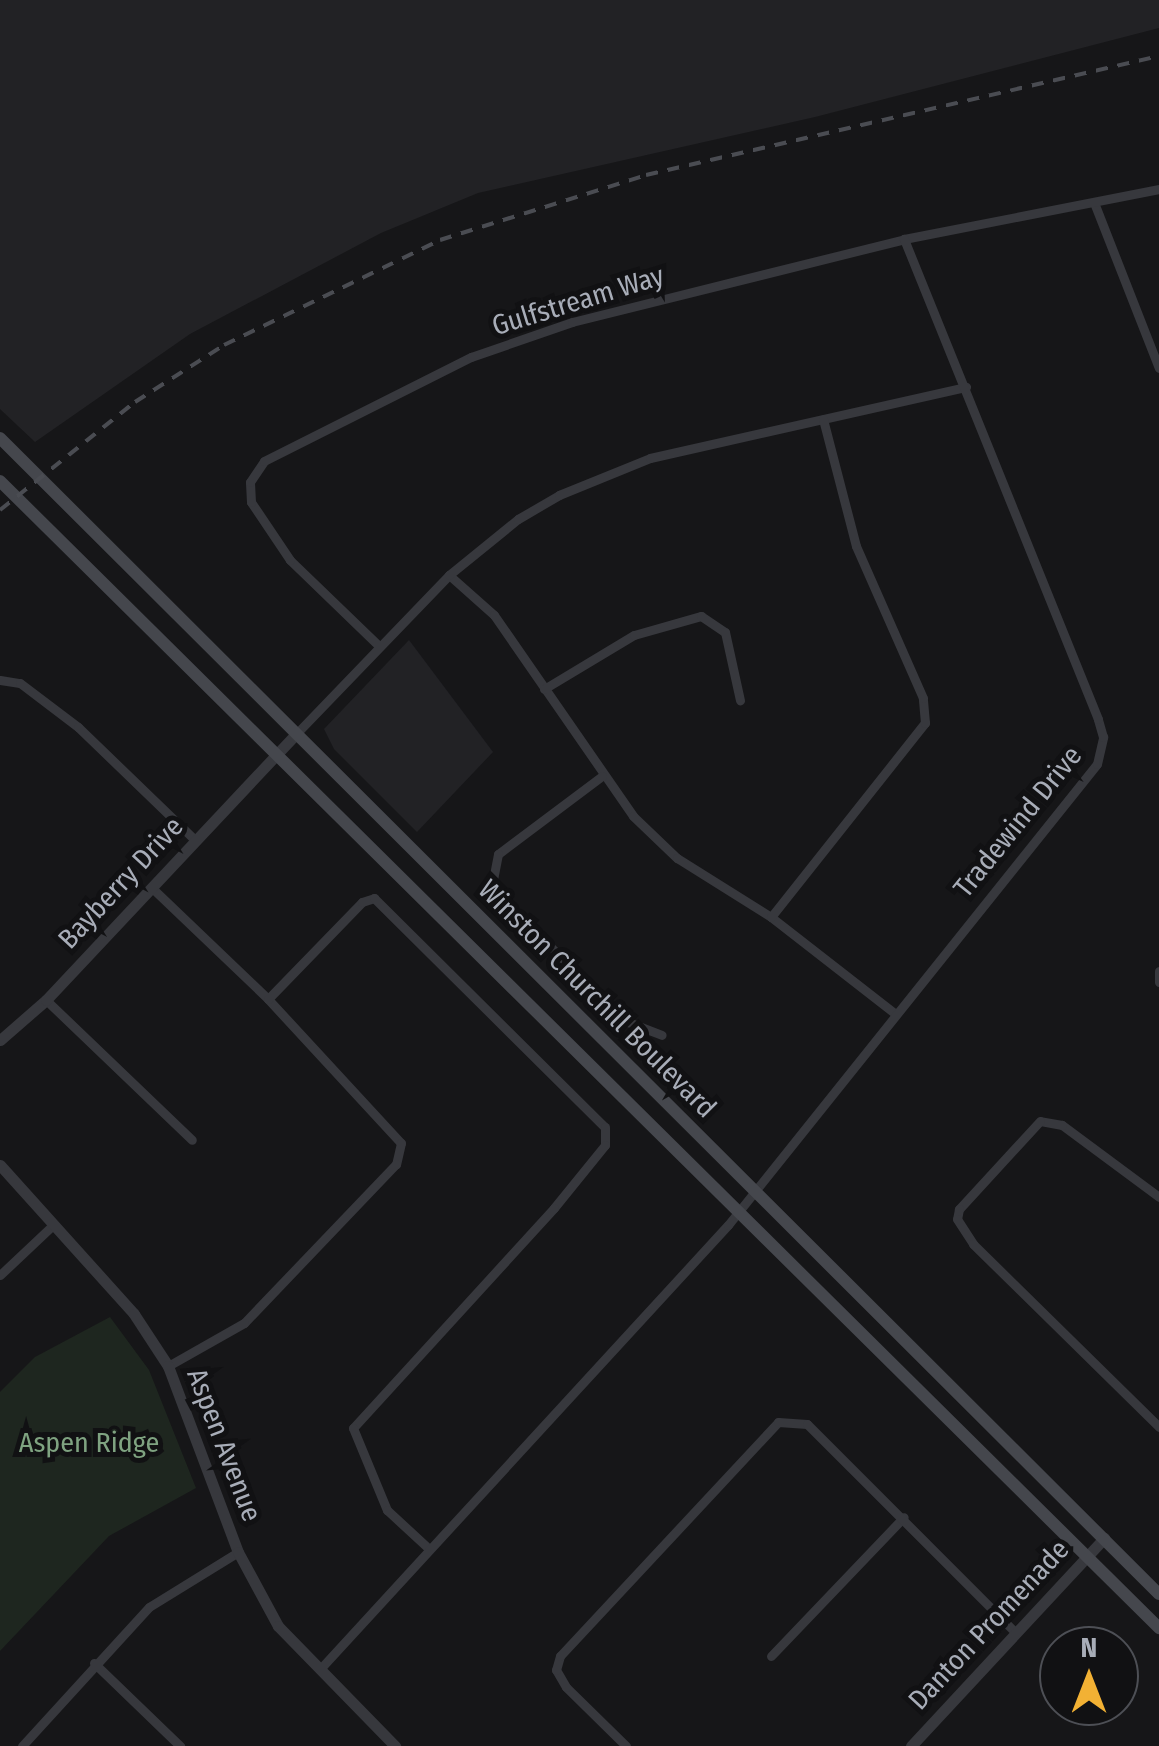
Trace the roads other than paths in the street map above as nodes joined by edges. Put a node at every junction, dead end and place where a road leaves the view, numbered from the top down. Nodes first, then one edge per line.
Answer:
1 (1159, 189) edge
2 (1095, 205) junction
3 (904, 239) junction
4 (1159, 368) edge
5 (966, 387) junction
6 (824, 419) junction
7 (0, 438) edge
8 (0, 481) edge
9 (449, 574) junction
10 (379, 646) junction
11 (0, 680) edge
12 (544, 688) junction
13 (740, 700) dead end
14 (295, 734) junction
15 (274, 756) junction
16 (602, 776) junction
17 (195, 840) junction
18 (151, 887) junction
19 (771, 917) junction
20 (1159, 972) edge
21 (1159, 982) edge
22 (46, 1000) junction
23 (268, 1000) junction
24 (893, 1012) junction
25 (662, 1034) dead end
26 (0, 1040) edge
27 (192, 1140) dead end
28 (0, 1165) edge
29 (754, 1190) junction
30 (1159, 1197) edge
31 (738, 1212) junction
32 (52, 1226) junction
33 (0, 1276) edge
34 (168, 1366) junction
35 (1159, 1427) edge
36 (904, 1517) junction
37 (1104, 1538) junction
38 (428, 1548) junction
39 (238, 1552) junction
40 (1087, 1556) junction
41 (1159, 1594) edge
42 (1159, 1628) edge
43 (1016, 1633) junction
44 (771, 1656) dead end
45 (94, 1663) junction
46 (321, 1668) junction
47 (22, 1746) edge
48 (180, 1746) edge
49 (395, 1746) edge
50 (626, 1746) edge
51 (910, 1746) edge

1 - 2 street, Gulfstream Way
2 - 3 street, Gulfstream Way
2 - 4 street
3 - 5 street, Tradewind Drive
3 - 10 street, Gulfstream Way
5 - 6 street
5 - 24 street, Tradewind Drive
6 - 9 street
6 - 19 street
7 - 14 main road, Winston Churchill Boulevard
8 - 15 main road, Winston Churchill Boulevard
9 - 10 street
9 - 12 street
10 - 14 street
11 - 17 street
12 - 13 street
12 - 16 street
14 - 15 street, Bayberry Drive
14 - 29 main road, Winston Churchill Boulevard
15 - 17 street, Bayberry Drive
15 - 31 main road, Winston Churchill Boulevard
16 - 19 street
16 - 25 street
17 - 18 street, Bayberry Drive
18 - 22 street, Bayberry Drive
18 - 23 street
19 - 24 street
20 - 21 street
22 - 26 street, Bayberry Drive
22 - 27 street
23 - 34 street
23 - 38 street
24 - 29 street, Tradewind Drive
28 - 32 street, Aspen Avenue
29 - 31 street, Tradewind Drive
29 - 37 main road, Winston Churchill Boulevard
30 - 35 street
31 - 38 street, Tradewind Drive
31 - 40 main road, Winston Churchill Boulevard
32 - 33 street
32 - 34 street, Aspen Avenue
34 - 39 street, Aspen Avenue
36 - 43 street
36 - 44 street
36 - 50 street
37 - 40 street, Danton Promenade
37 - 41 main road, Winston Churchill Boulevard
38 - 46 street, Tradewind Drive
39 - 45 street
39 - 46 street, Aspen Avenue
40 - 42 main road, Winston Churchill Boulevard
40 - 43 street, Danton Promenade
43 - 51 street, Danton Promenade
45 - 47 street
45 - 48 street
46 - 49 street, Aspen Avenue

